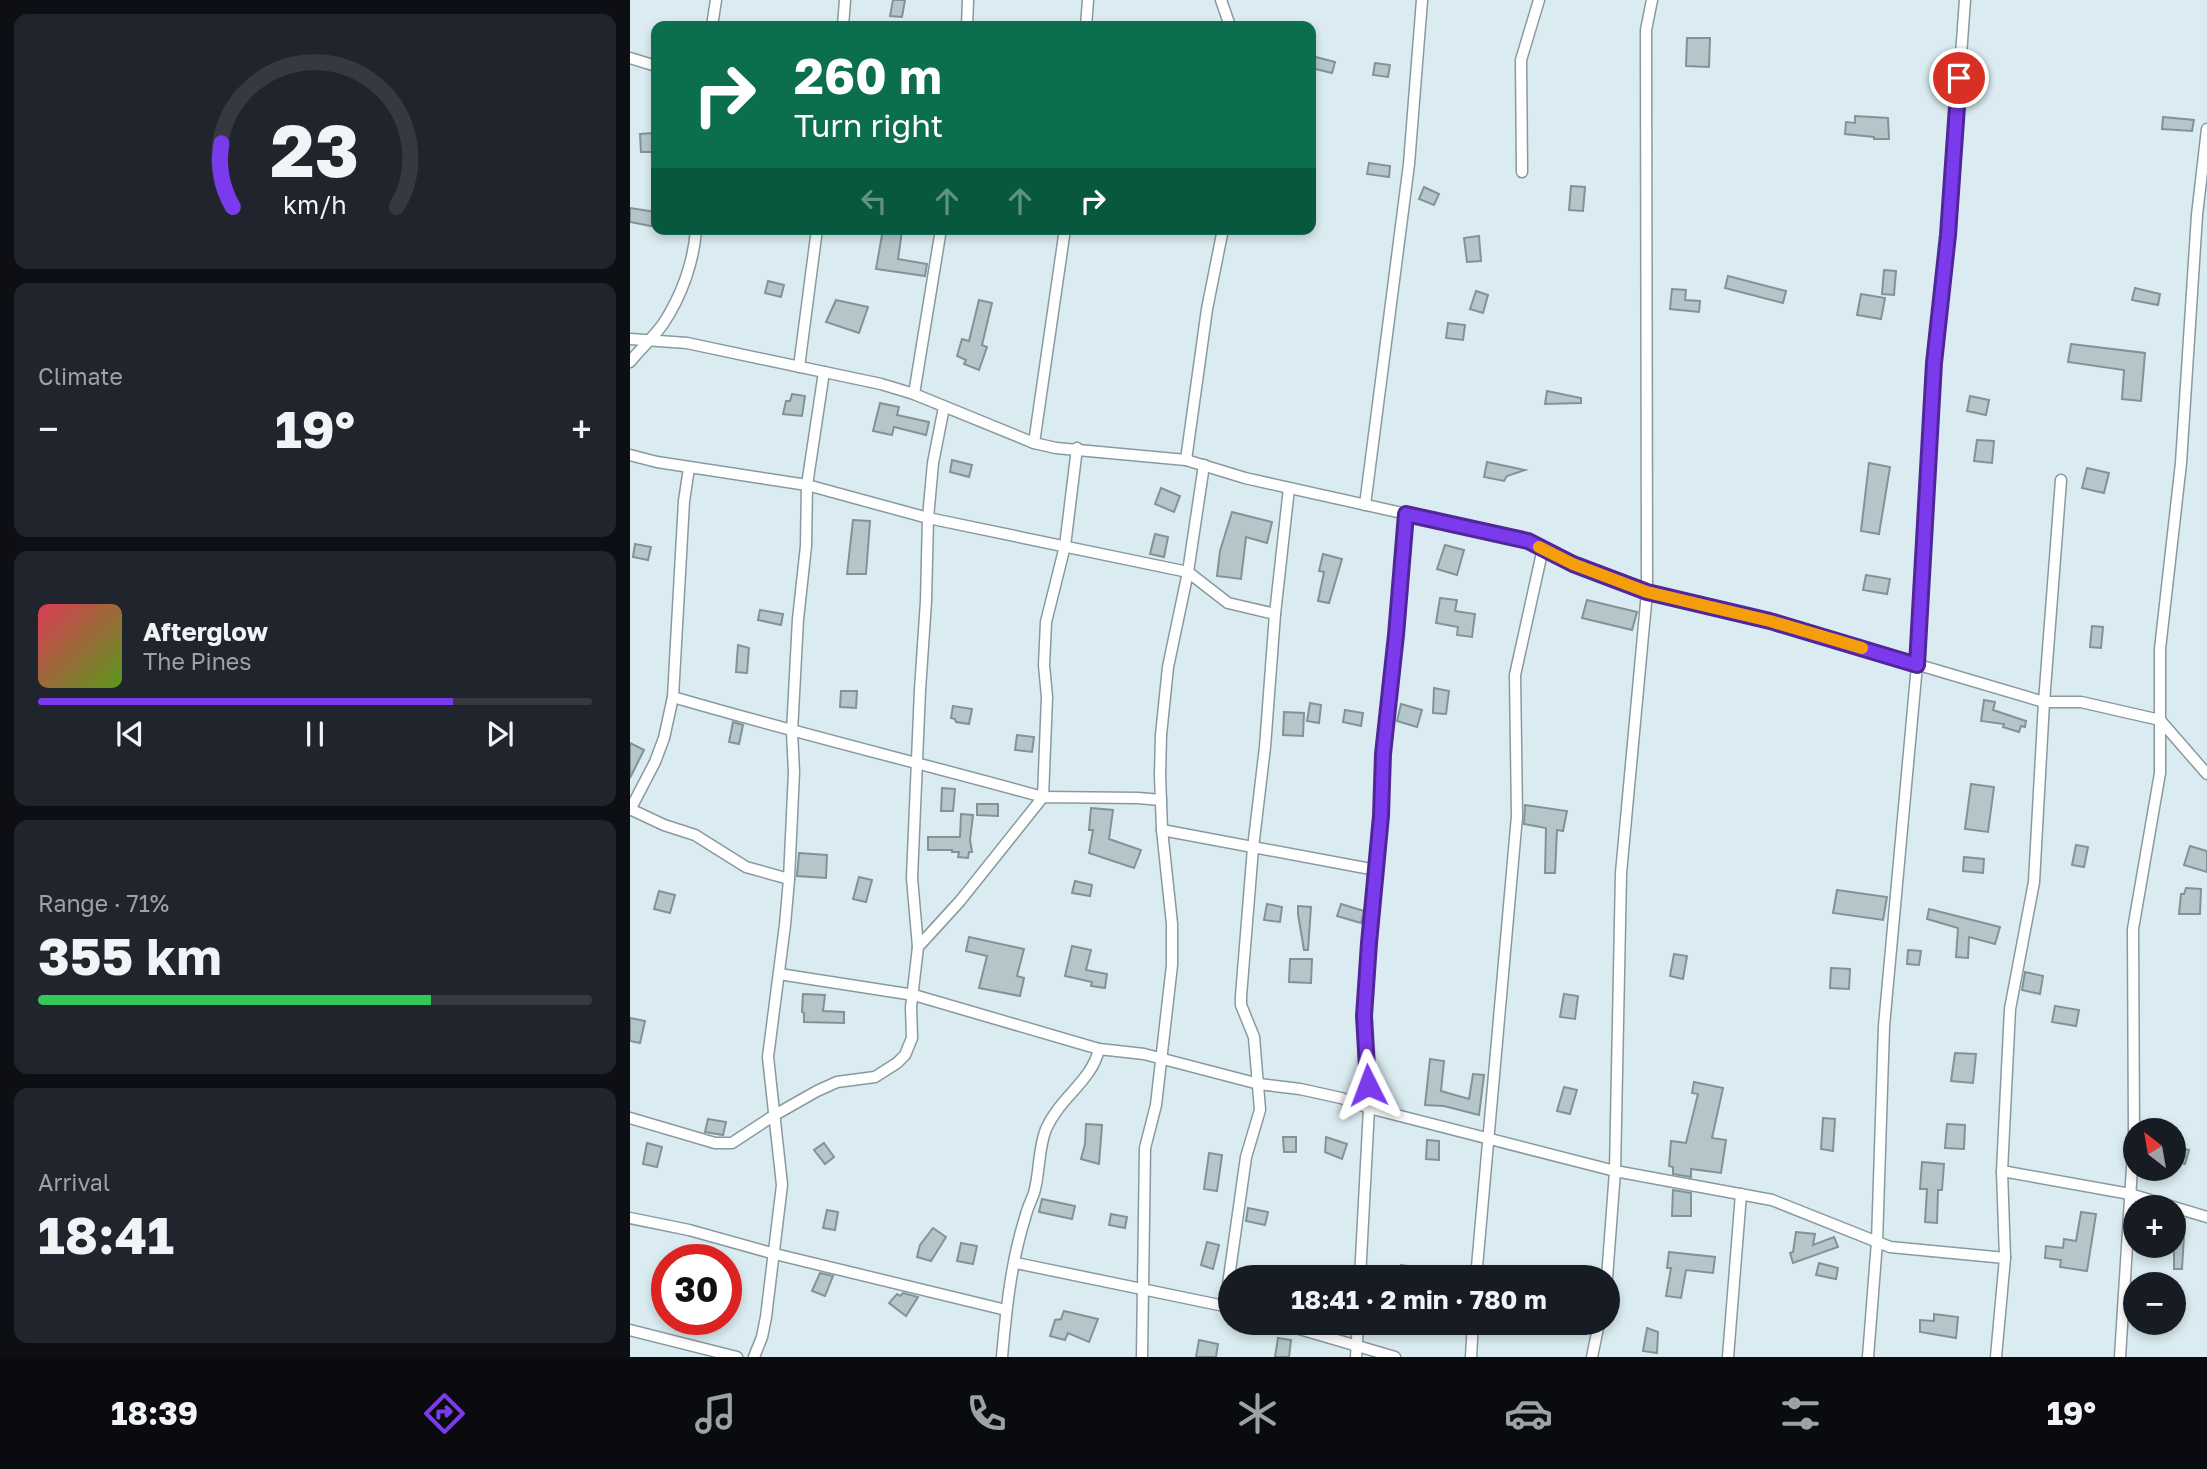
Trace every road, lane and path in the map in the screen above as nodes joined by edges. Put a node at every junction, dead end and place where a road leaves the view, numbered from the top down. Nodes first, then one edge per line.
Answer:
1 (716, 0) edge
2 (845, 0) edge
3 (968, 0) edge
4 (1088, 0) edge
5 (1221, 0) edge
6 (1422, 0) edge
7 (1539, 0) edge
8 (1652, 0) edge
9 (1965, 0) edge
10 (713, 21) edge
11 (843, 21) edge
12 (967, 21) edge
13 (1086, 21) edge
14 (1228, 21) edge
15 (630, 58) edge
16 (651, 64) edge
17 (2207, 129) edge
18 (1522, 172) dead end
19 (696, 235) edge
20 (816, 235) edge
21 (940, 235) edge
22 (1064, 235) edge
23 (1222, 235) edge
24 (630, 338) edge
25 (649, 341) junction
26 (630, 362) edge
27 (799, 367) junction
28 (824, 372) junction
29 (914, 394) junction
30 (944, 407) junction
31 (1034, 443) junction
32 (1077, 448) junction
33 (630, 454) edge
34 (1186, 460) junction
35 (1205, 465) junction
36 (689, 468) junction
37 (2061, 480) dead end
38 (807, 485) junction
39 (1289, 488) junction
40 (1365, 505) junction
41 (1406, 514) junction
42 (928, 518) junction
43 (1065, 545) junction
44 (1543, 548) junction
45 (1188, 572) junction
46 (1647, 592) junction
47 (1275, 614) junction
48 (1917, 665) junction
49 (673, 696) junction
50 (2044, 702) junction
51 (2160, 720) junction
52 (792, 732) junction
53 (917, 763) junction
54 (2207, 774) edge
55 (1043, 797) junction
56 (1161, 800) junction
57 (630, 810) edge
58 (1162, 830) junction
59 (1253, 848) junction
60 (1376, 870) junction
61 (789, 879) junction
62 (918, 947) junction
63 (779, 974) junction
64 (914, 995) junction
65 (1100, 1049) junction
66 (1162, 1059) junction
67 (1259, 1084) junction
68 (1369, 1108) junction
69 (773, 1116) junction
70 (630, 1118) edge
71 (1489, 1138) junction
72 (1615, 1171) junction
73 (2002, 1171) junction
74 (1741, 1194) junction
75 (2130, 1194) junction
76 (2207, 1217) edge
77 (630, 1218) edge
78 (1877, 1242) junction
79 (775, 1254) junction
80 (2005, 1258) junction
81 (1016, 1262) junction
82 (1233, 1265) edge
83 (1361, 1265) edge
84 (1477, 1265) edge
85 (1608, 1265) edge
86 (1145, 1289) junction
87 (1218, 1305) edge
88 (1006, 1310) junction
89 (630, 1330) edge
90 (1322, 1335) edge
91 (1357, 1335) edge
92 (1472, 1335) edge
93 (1597, 1335) edge
94 (1357, 1345) junction
95 (737, 1357) edge
96 (754, 1357) edge
97 (1002, 1357) edge
98 (1142, 1357) edge
99 (1356, 1357) edge
100 (1395, 1357) edge
101 (1471, 1357) edge
102 (1592, 1357) edge
103 (1728, 1357) edge
104 (1868, 1357) edge
105 (1996, 1357) edge
106 (2120, 1357) edge

1 - 10 street
2 - 11 street
3 - 12 street
4 - 13 street
5 - 14 street
6 - 40 street
7 - 18 street
8 - 46 street
9 - 48 street
15 - 16 street
17 - 51 street
19 - 25 street
20 - 27 street
21 - 29 street
22 - 31 street
23 - 34 street
24 - 25 street
25 - 26 street
25 - 27 street
27 - 28 street
28 - 29 street
28 - 38 street
29 - 30 street
30 - 31 street
30 - 42 street
31 - 32 street
32 - 34 street
32 - 43 street
33 - 36 street
34 - 35 street
35 - 39 street
35 - 45 street
36 - 38 street
36 - 49 street
37 - 50 street
38 - 42 street
38 - 52 street
39 - 40 street
39 - 47 street
40 - 41 street
41 - 44 street
41 - 60 street
42 - 43 street
42 - 53 street
43 - 45 street
43 - 55 street
44 - 46 street
44 - 71 street
45 - 47 street
45 - 56 street
46 - 48 street
46 - 72 street
47 - 59 street
48 - 50 street
48 - 78 street
49 - 52 street
49 - 57 street
50 - 51 street
50 - 73 street
51 - 54 street
51 - 75 street
52 - 53 street
52 - 61 street
53 - 55 street
53 - 62 street
55 - 56 street
55 - 62 street
56 - 58 street
57 - 61 street
58 - 59 street
58 - 66 street
59 - 60 street
59 - 67 street
60 - 68 street
61 - 63 street
62 - 64 street
63 - 64 street
63 - 69 street
64 - 65 street
64 - 69 street
65 - 66 street
65 - 81 street
66 - 67 street
66 - 86 street
67 - 68 street
67 - 82 street
68 - 71 street
68 - 83 street
69 - 70 street
69 - 79 street
71 - 72 street
71 - 84 street
72 - 74 street
72 - 85 street
73 - 75 street
73 - 80 street
74 - 78 street
74 - 103 street
75 - 76 street
75 - 106 street
77 - 79 street
78 - 80 street
78 - 104 street
79 - 88 street
79 - 96 street
80 - 105 street
81 - 86 street
81 - 88 street
86 - 87 street
86 - 98 street
88 - 97 street
89 - 95 street
90 - 94 street
91 - 94 street
92 - 101 street
93 - 102 street
94 - 99 street
94 - 100 street

